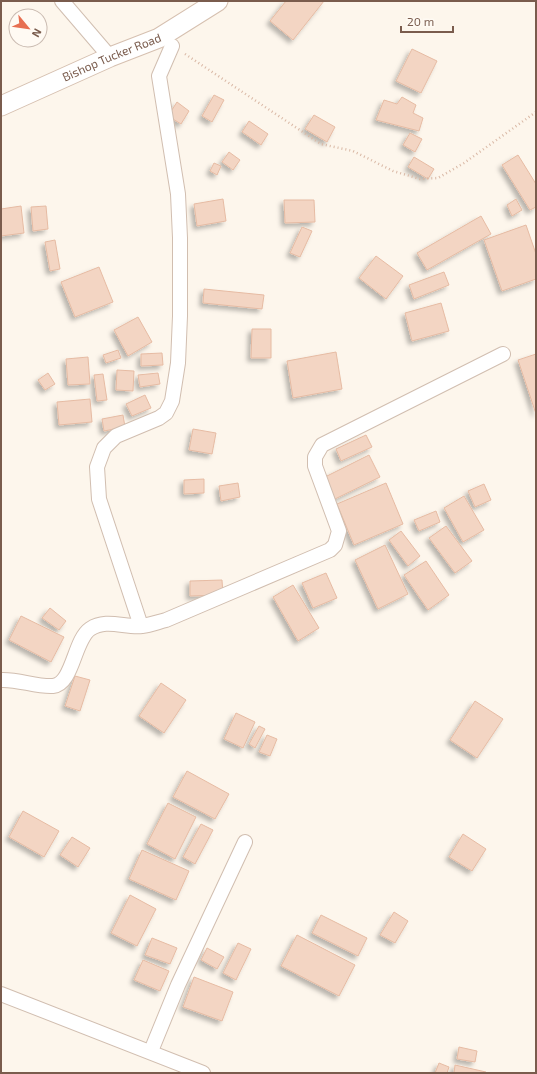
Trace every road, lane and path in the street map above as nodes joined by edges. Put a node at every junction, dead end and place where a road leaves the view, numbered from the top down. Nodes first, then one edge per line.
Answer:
1 (62, 1) edge
2 (218, 1) edge
3 (172, 46) joint
4 (110, 57) junction
5 (1, 106) edge
6 (536, 112) edge
7 (503, 354) dead end
8 (141, 626) junction
9 (1, 680) edge
10 (245, 842) dead end
11 (1, 994) edge
12 (151, 1051) junction
13 (203, 1073) edge

1 - 4 street
2 - 4 main road, Bishop Tucker Road
3 - 6 path
3 - 8 street
4 - 5 main road, Bishop Tucker Road
7 - 8 street
8 - 9 street
10 - 12 street
11 - 12 street
12 - 13 street

